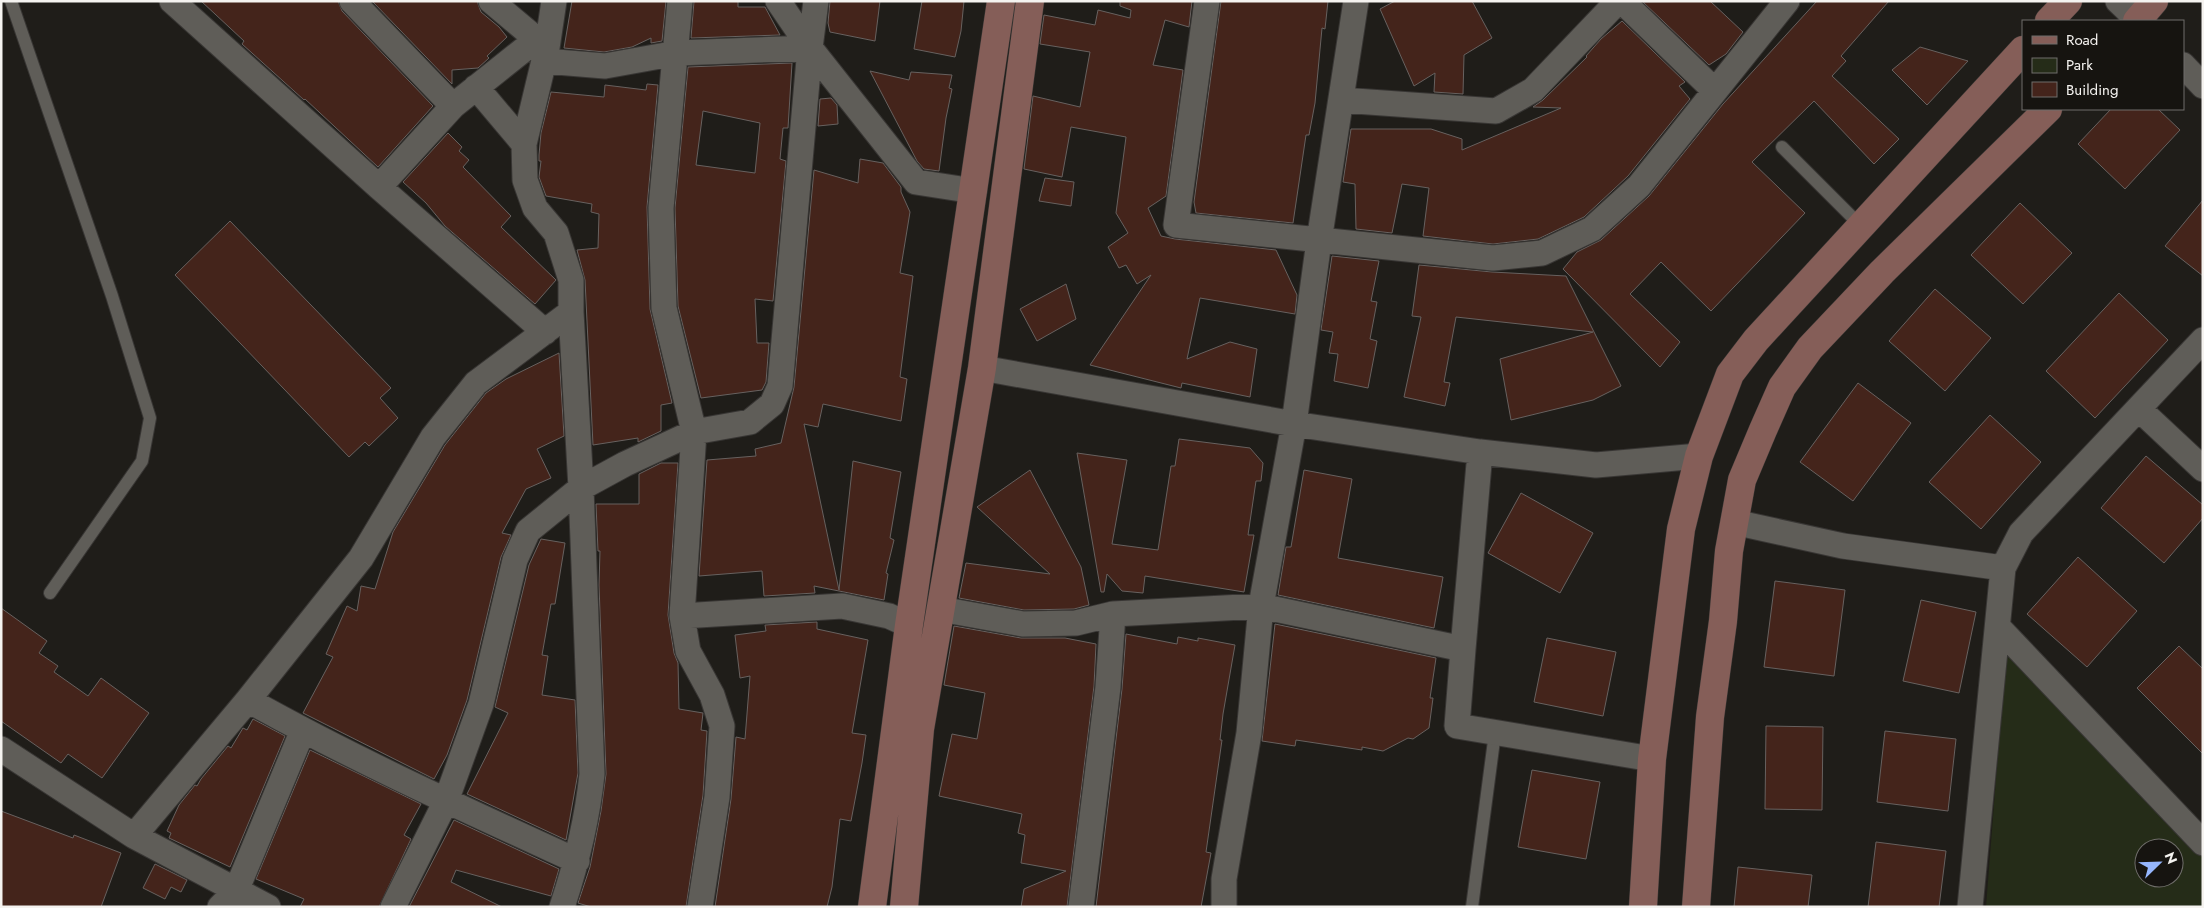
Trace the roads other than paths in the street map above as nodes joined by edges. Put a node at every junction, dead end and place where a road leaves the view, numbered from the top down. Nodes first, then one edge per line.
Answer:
1 (10, 1) edge
2 (172, 1) edge
3 (352, 1) edge
4 (491, 1) edge
5 (554, 1) edge
6 (680, 1) edge
7 (778, 1) edge
8 (816, 1) edge
9 (1000, 1) edge
10 (1030, 1) edge
11 (1207, 1) edge
12 (1356, 1) edge
13 (1618, 1) edge
14 (1622, 1) edge
15 (1788, 1) edge
16 (2068, 1) edge
17 (2118, 1) edge
18 (2142, 16) edge
19 (2050, 20) edge
20 (810, 48) junction
21 (542, 49) junction
22 (2022, 51) edge
23 (677, 53) junction
24 (2184, 66) edge
25 (2203, 86) edge
26 (476, 87) junction
27 (1714, 90) junction
28 (1341, 100) junction
29 (453, 106) junction
30 (2047, 110) edge
31 (524, 144) junction
32 (1782, 147) dead end
33 (379, 187) junction
34 (974, 191) junction
35 (1861, 226) junction
36 (1319, 242) junction
37 (571, 312) junction
38 (545, 332) junction
39 (2203, 340) edge
40 (982, 368) junction
41 (2139, 409) junction
42 (1294, 424) junction
43 (694, 432) junction
44 (1480, 452) junction
45 (1699, 456) junction
46 (2203, 469) edge
47 (581, 488) junction
48 (1734, 522) junction
49 (2003, 568) junction
50 (50, 593) dead end
51 (1261, 606) junction
52 (940, 609) junction
53 (1113, 614) junction
54 (682, 616) junction
55 (909, 625) junction
56 (1998, 627) junction
57 (1463, 649) junction
58 (248, 700) junction
59 (303, 730) junction
60 (1496, 733) junction
61 (1, 749) edge
62 (1652, 759) junction
63 (446, 802) junction
64 (134, 836) junction
65 (2203, 843) edge
66 (578, 861) junction
67 (228, 899) edge
68 (268, 907) edge
69 (393, 907) edge
70 (562, 907) edge
71 (700, 907) edge
72 (872, 907) edge
73 (904, 907) edge
74 (1081, 907) edge
75 (1224, 907) edge
76 (1472, 907) edge
77 (1643, 907) edge
78 (1696, 907) edge
79 (1970, 907) edge

1 - 50 lane
2 - 33 street
3 - 29 street
4 - 21 street
5 - 21 street
6 - 23 street
7 - 20 street
8 - 20 street
9 - 34 street
10 - 40 street
11 - 36 street
12 - 28 street
13 - 28 street
14 - 27 street
15 - 27 street
16 - 19 street
17 - 18 street
20 - 23 street
20 - 34 street
20 - 43 street
21 - 23 street
21 - 26 street
21 - 31 street
22 - 35 street
23 - 43 street
24 - 25 street
26 - 29 street
26 - 31 street
27 - 36 street
28 - 36 street
29 - 33 street
30 - 48 street
31 - 37 street
32 - 35 lane
33 - 38 street
34 - 55 street
35 - 45 street
36 - 42 street
37 - 38 street
37 - 47 street
38 - 58 street
39 - 41 street
40 - 42 street
40 - 52 street
41 - 46 street
41 - 49 street
42 - 44 street
42 - 51 street
43 - 47 street
43 - 54 street
44 - 45 street
44 - 57 street
45 - 62 street
47 - 63 street
47 - 66 street
48 - 49 street
48 - 78 street
49 - 56 street
51 - 53 street
51 - 57 street
51 - 75 street
52 - 53 street
52 - 73 street
53 - 74 street
54 - 55 street
54 - 71 street
55 - 72 street
56 - 65 street
56 - 79 street
57 - 60 street
58 - 59 street
58 - 64 street
59 - 63 street
59 - 67 street
60 - 62 street
60 - 76 lane
61 - 64 street
62 - 77 street
63 - 66 street
63 - 69 street
64 - 67 street
66 - 70 street
67 - 68 street

